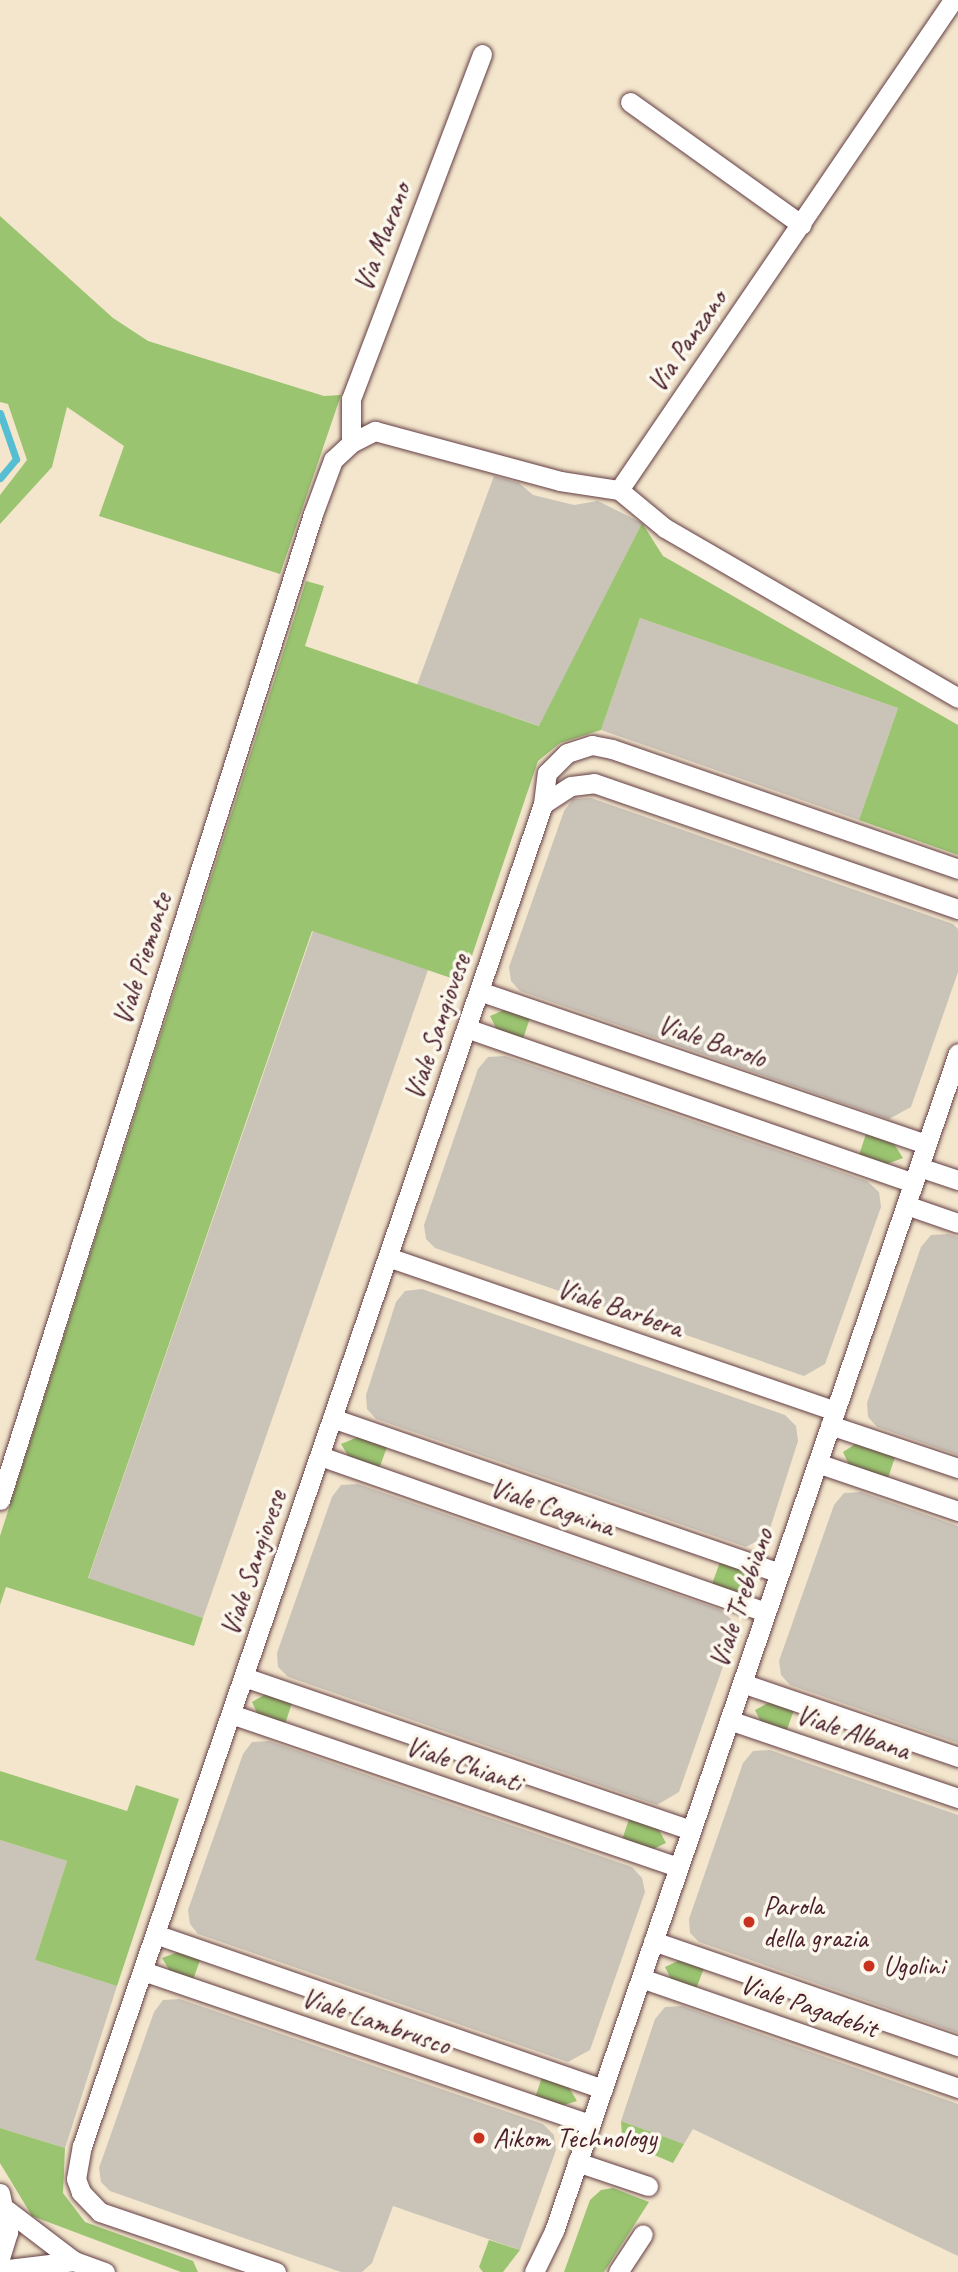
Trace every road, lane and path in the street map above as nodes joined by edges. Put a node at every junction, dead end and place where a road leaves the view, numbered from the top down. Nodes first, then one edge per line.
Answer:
1 (953, 0) edge
2 (482, 54) dead end
3 (630, 102) dead end
4 (802, 225) junction
5 (351, 443) junction
6 (619, 490) junction
7 (958, 698) edge
8 (543, 804) junction
9 (958, 869) edge
10 (958, 909) edge
11 (479, 991) junction
12 (466, 1028) junction
13 (958, 1053) edge
14 (927, 1144) junction
15 (916, 1175) junction
16 (958, 1180) edge
17 (906, 1205) junction
18 (958, 1223) edge
19 (388, 1257) junction
20 (332, 1418) junction
21 (833, 1418) junction
22 (320, 1456) junction
23 (817, 1463) junction
24 (958, 1468) edge
25 (0, 1500) edge
26 (958, 1511) edge
27 (779, 1573) junction
28 (766, 1612) junction
29 (244, 1677) junction
30 (742, 1683) junction
31 (231, 1714) junction
32 (729, 1720) junction
33 (958, 1757) edge
34 (958, 1798) edge
35 (692, 1830) junction
36 (679, 1867) junction
37 (155, 1934) junction
38 (653, 1941) junction
39 (143, 1971) junction
40 (641, 1978) junction
41 (958, 2046) edge
42 (603, 2088) junction
43 (958, 2088) edge
44 (590, 2124) junction
45 (578, 2162) junction
46 (648, 2186) dead end
47 (4, 2202) edge
48 (643, 2234) dead end
49 (0, 2258) edge
50 (74, 2261) junction
51 (220, 2263) edge
52 (0, 2270) edge
53 (105, 2272) edge
54 (276, 2272) edge
55 (534, 2272) edge
56 (618, 2272) edge

1 - 4 street, Via Panzano
2 - 5 street, Via Marano
3 - 4 street
4 - 6 street, Via Panzano
5 - 6 street
5 - 25 street, Viale Piemonte
6 - 7 street
8 - 9 street, Viale Sangiovese
8 - 10 street
8 - 11 street, Viale Sangiovese
11 - 12 street, Viale Sangiovese
11 - 14 street, Viale Barolo
12 - 15 street
12 - 19 street, Viale Sangiovese
13 - 14 street, Viale Trebbiano
14 - 15 street, Viale Trebbiano
15 - 16 street
15 - 17 street, Viale Trebbiano
17 - 18 street
17 - 21 street, Viale Trebbiano
19 - 20 street, Viale Sangiovese
19 - 21 street, Viale Barbera
20 - 22 street, Viale Sangiovese
20 - 27 street, Viale Cagnina
21 - 23 street, Viale Trebbiano
21 - 24 street
22 - 28 street, Viale Cagnina
22 - 29 street, Viale Sangiovese
23 - 26 street
23 - 27 street, Viale Trebbiano
27 - 28 street, Viale Trebbiano
28 - 30 street, Viale Trebbiano
29 - 31 street, Viale Sangiovese
29 - 35 street, Viale Chianti
30 - 32 street, Viale Trebbiano
30 - 33 street, Viale Albana
31 - 36 street, Viale Chianti
31 - 37 street, Viale Sangiovese
32 - 34 street, Viale Albana
32 - 35 street, Viale Trebbiano
35 - 36 street, Viale Trebbiano
36 - 38 street, Viale Trebbiano
37 - 39 street, Viale Sangiovese
37 - 42 street, Viale Lambrusco
38 - 40 street, Viale Trebbiano
38 - 41 street, Viale Pagadebit
39 - 44 street, Viale Lambrusco
39 - 51 street, Viale Sangiovese
40 - 42 street, Viale Trebbiano
40 - 43 street, Viale Pagadebit
42 - 44 street, Viale Trebbiano
44 - 45 street, Viale Trebbiano
45 - 46 street
45 - 55 street, Viale Trebbiano
47 - 49 street
47 - 50 street
48 - 56 street
50 - 52 street
50 - 53 street
51 - 54 street, Viale Sangiovese

